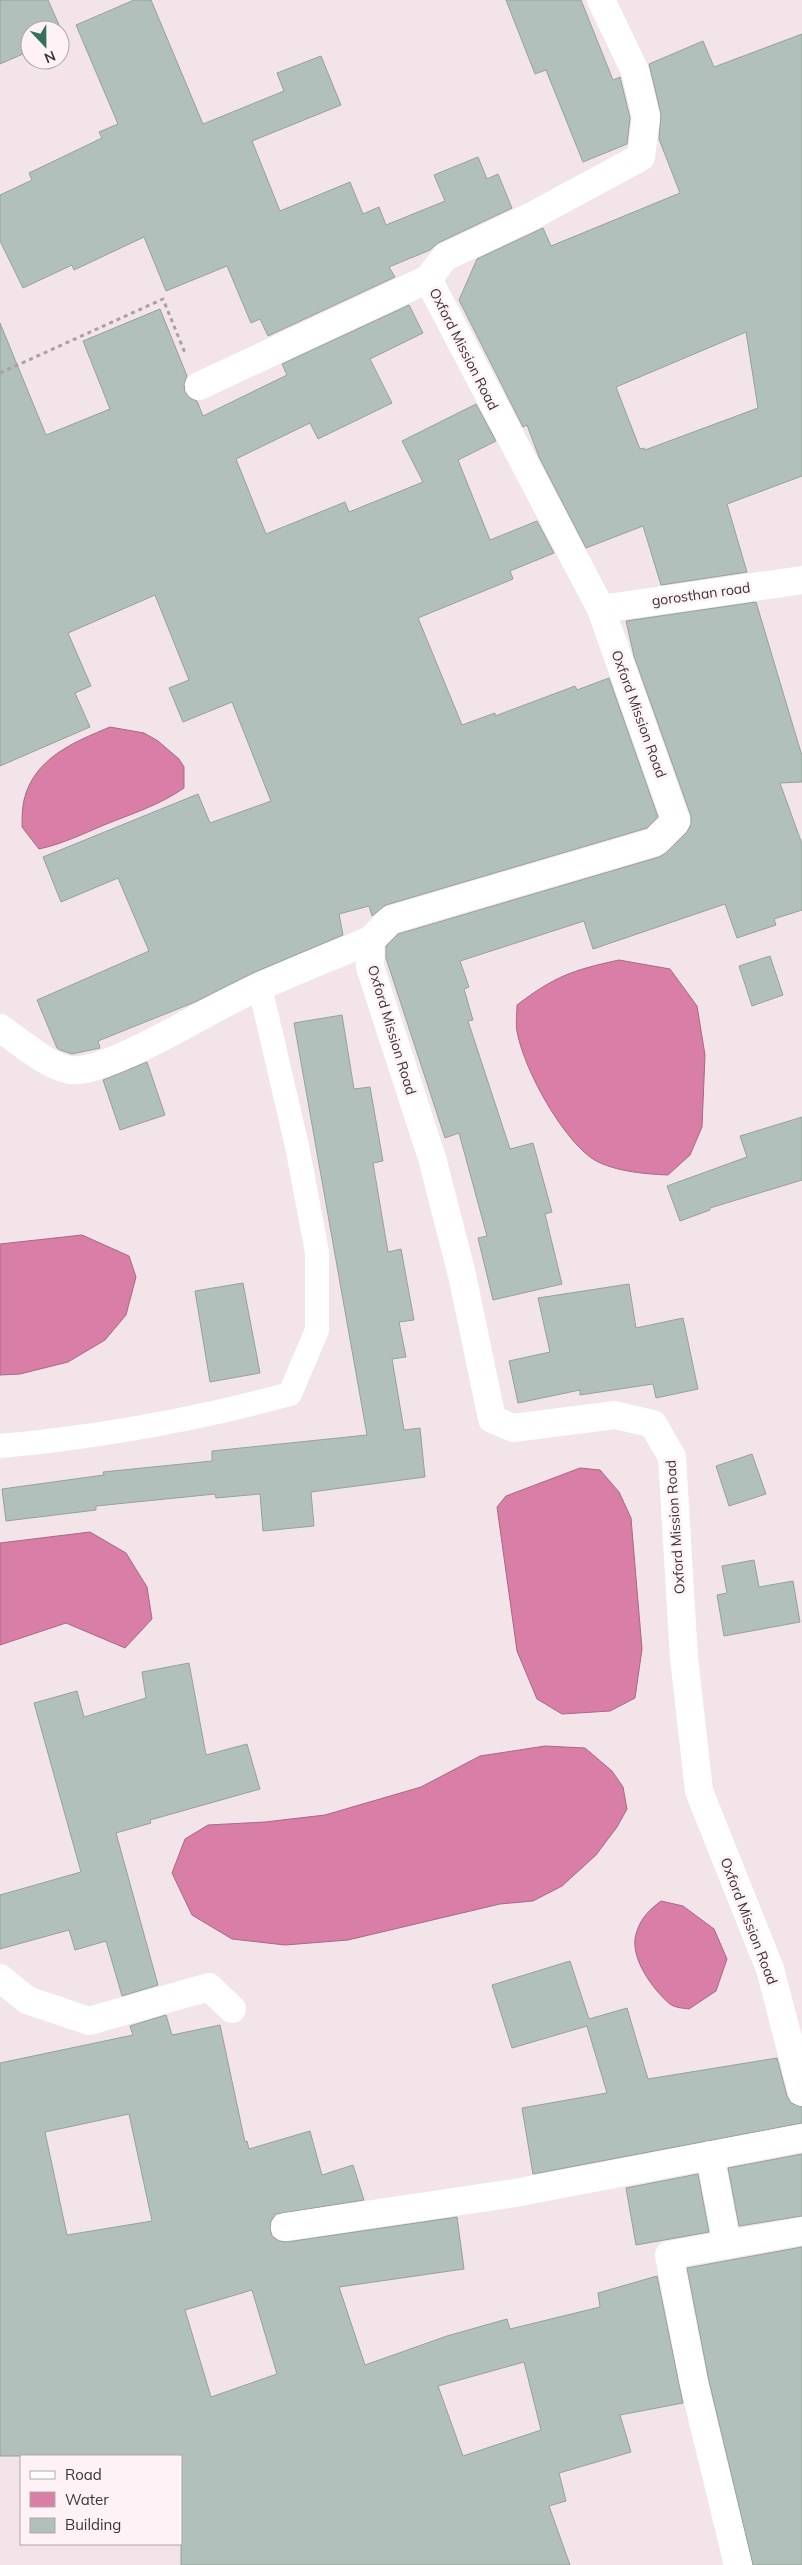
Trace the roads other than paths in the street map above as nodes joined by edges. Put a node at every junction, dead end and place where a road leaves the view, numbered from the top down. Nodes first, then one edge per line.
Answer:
1 (601, 0) edge
2 (428, 279) junction
3 (199, 386) road end
4 (802, 580) edge
5 (601, 609) junction
6 (372, 940) junction
7 (260, 987) junction
8 (0, 1028) edge
9 (0, 1446) edge
10 (0, 1978) edge
11 (232, 2009) dead end
12 (800, 2080) edge
13 (802, 2138) edge
14 (710, 2155) junction
15 (285, 2227) dead end
16 (802, 2231) edge
17 (727, 2245) junction
18 (738, 2565) edge

1 - 2 street, Oxford Mission Road
2 - 3 street
2 - 5 street, Oxford Mission Road
4 - 5 street, gorosthan road
5 - 6 street, Oxford Mission Road
6 - 7 street
6 - 12 street, Oxford Mission Road
7 - 8 street
7 - 9 lane
10 - 11 street
13 - 14 street
14 - 15 street
14 - 17 street
16 - 17 street
17 - 18 street

